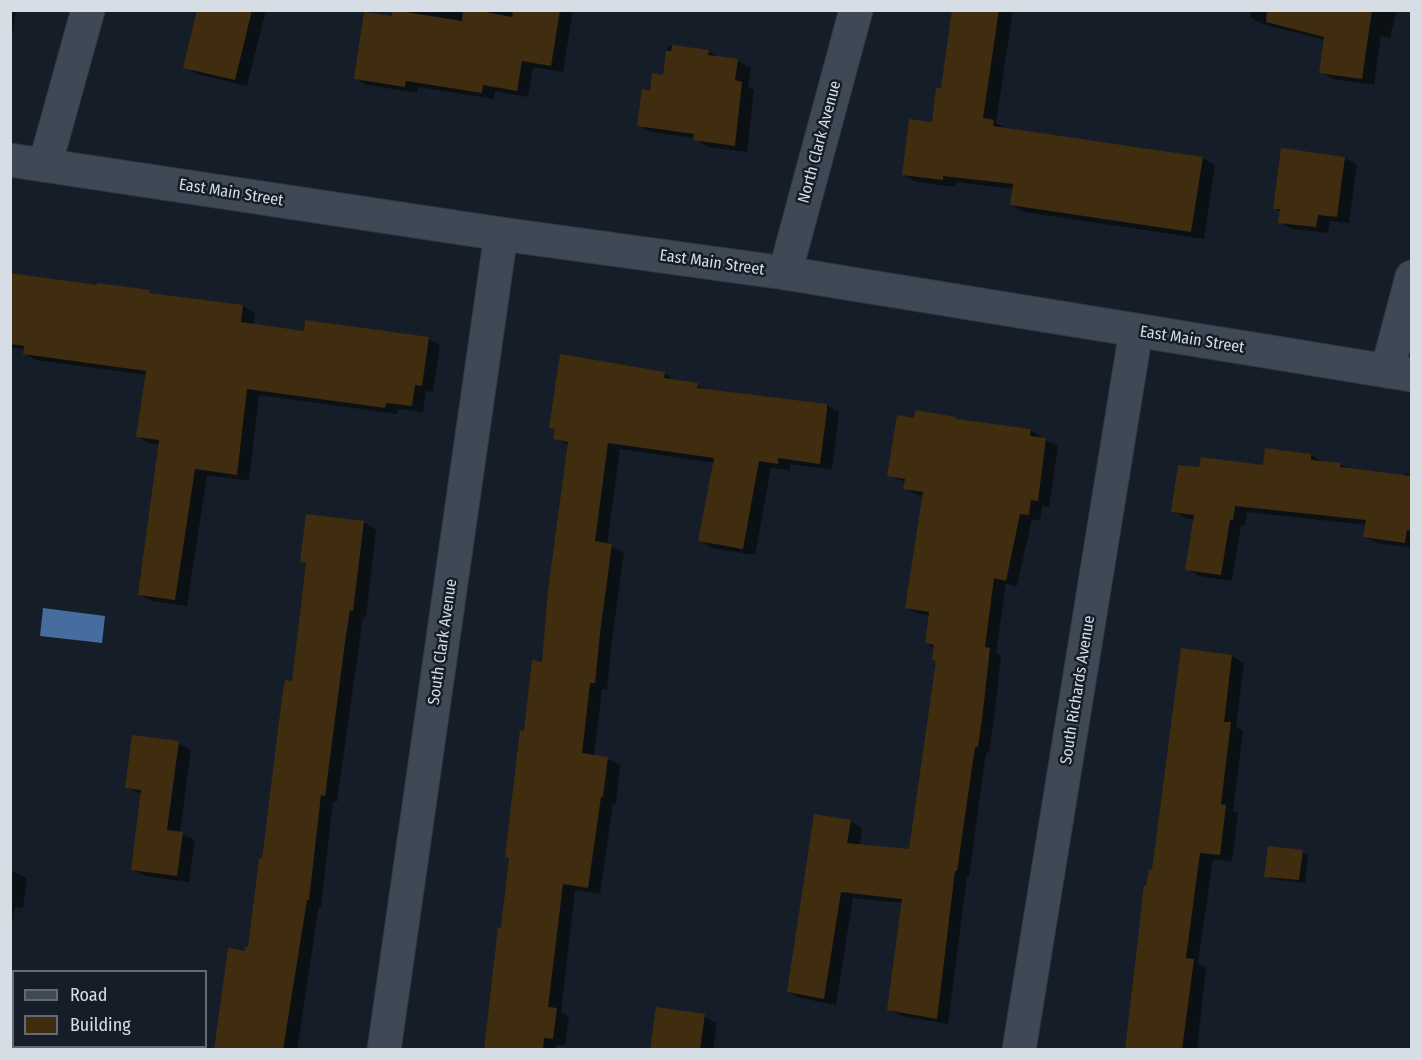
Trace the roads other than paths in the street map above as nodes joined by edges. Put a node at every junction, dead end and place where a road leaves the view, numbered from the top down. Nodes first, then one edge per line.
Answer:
1 (88, 10) edge
2 (856, 10) edge
3 (10, 160) edge
4 (45, 165) junction
5 (501, 234) junction
6 (785, 273) junction
7 (1412, 276) edge
8 (1136, 330) junction
9 (1399, 373) edge
10 (384, 1050) edge
11 (1019, 1050) edge

1 - 4 street
2 - 6 street, North Clark Avenue
3 - 4 street, East Main Street
4 - 5 street, East Main Street
5 - 6 street, East Main Street
5 - 10 street, South Clark Avenue
6 - 8 street, East Main Street
7 - 9 street
8 - 9 street, East Main Street
8 - 11 street, South Richards Avenue

